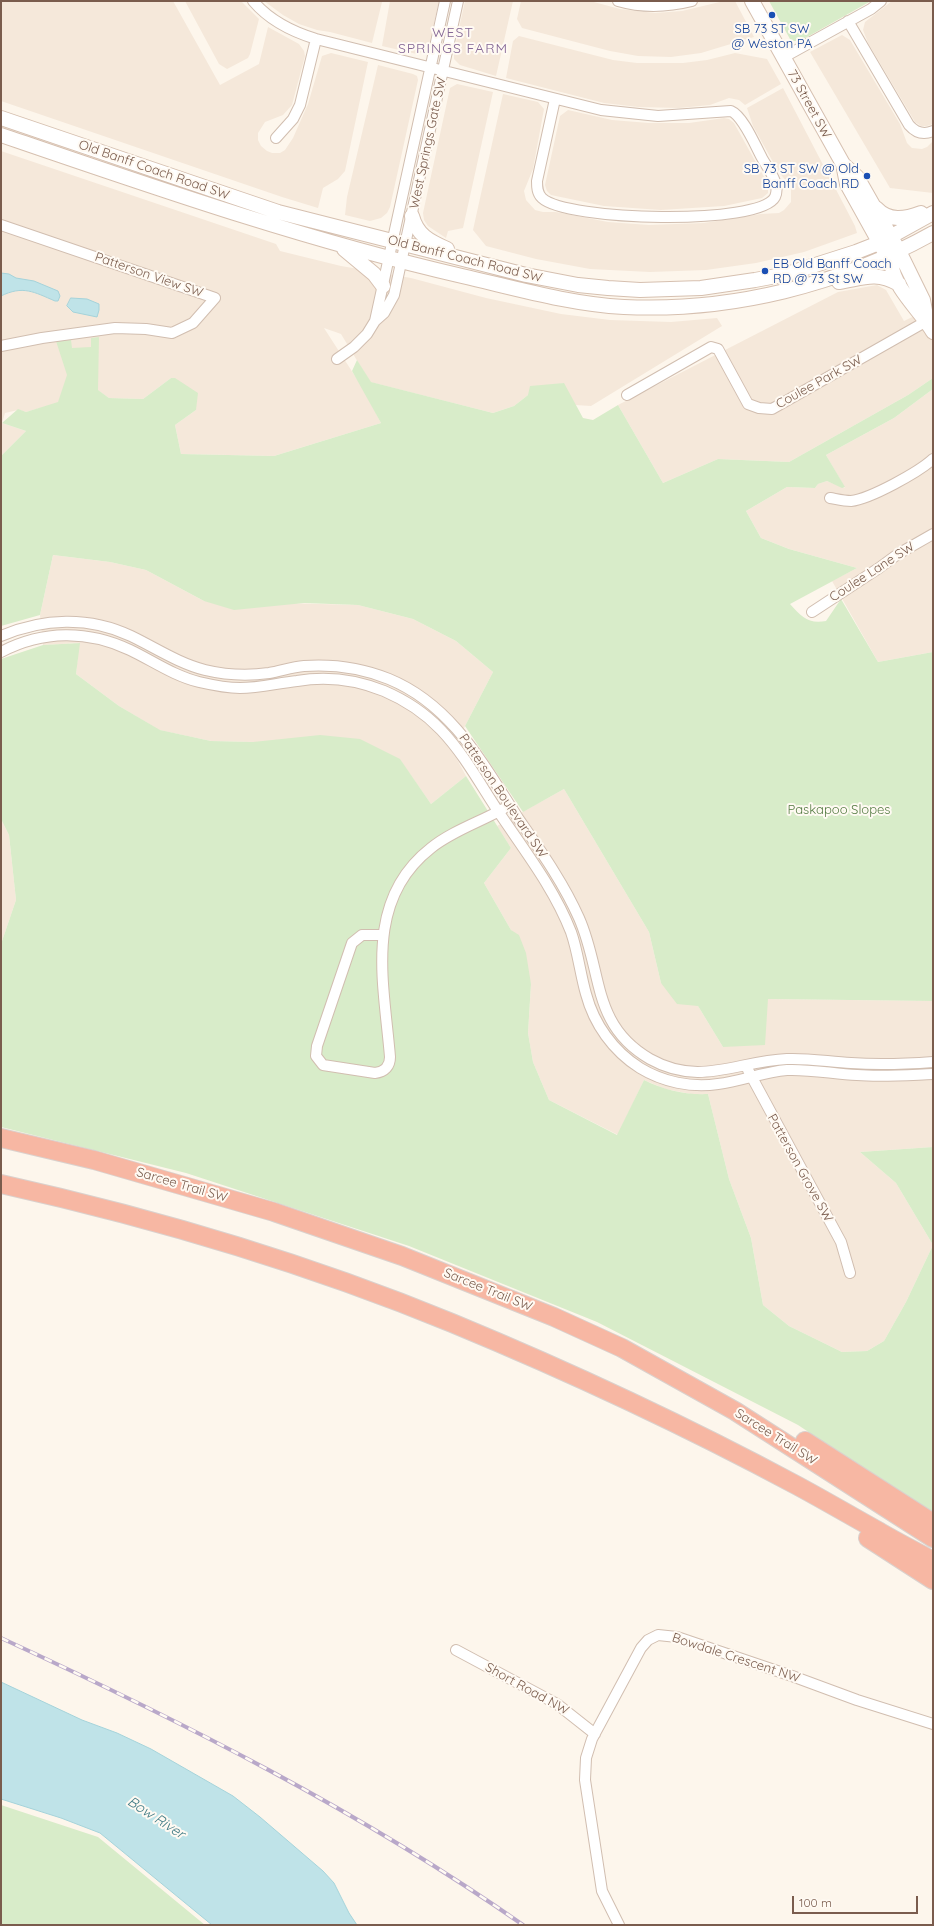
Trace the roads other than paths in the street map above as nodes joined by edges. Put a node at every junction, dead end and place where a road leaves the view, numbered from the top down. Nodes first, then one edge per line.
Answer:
1 (253, 1) edge
2 (445, 1) edge
3 (458, 1) edge
4 (618, 1) edge
5 (692, 1) edge
6 (752, 1) edge
7 (881, 1) edge
8 (848, 21) junction
9 (316, 40) junction
10 (784, 57) junction
11 (430, 68) junction
12 (443, 71) junction
13 (556, 99) junction
14 (1, 118) edge
15 (933, 131) edge
16 (1, 135) edge
17 (276, 138) dead end
18 (843, 164) junction
19 (873, 205) junction
20 (933, 208) edge
21 (933, 213) edge
22 (412, 216) junction
23 (1, 224) edge
24 (933, 233) edge
25 (885, 240) junction
26 (399, 243) junction
27 (337, 244) junction
28 (893, 254) junction
29 (396, 260) junction
30 (484, 264) junction
31 (899, 284) junction
32 (383, 286) junction
33 (791, 290) junction
34 (375, 321) junction
35 (931, 324) edge
36 (1, 346) edge
37 (337, 359) dead end
38 (628, 394) dead end
39 (933, 459) edge
40 (830, 498) dead end
41 (933, 534) edge
42 (812, 612) dead end
43 (1, 636) edge
44 (1, 652) edge
45 (238, 674) junction
46 (401, 684) junction
47 (238, 688) junction
48 (395, 696) junction
49 (510, 805) junction
50 (498, 812) junction
51 (583, 927) junction
52 (570, 931) junction
53 (382, 935) junction
54 (624, 1038) junction
55 (614, 1047) junction
56 (933, 1062) edge
57 (746, 1065) junction
58 (933, 1074) edge
59 (750, 1076) junction
60 (1, 1138) edge
61 (1, 1184) edge
62 (850, 1273) dead end
63 (622, 1348) junction
64 (794, 1484) junction
65 (933, 1523) edge
66 (933, 1538) edge
67 (933, 1561) edge
68 (933, 1580) edge
69 (456, 1650) dead end
70 (933, 1724) edge
71 (595, 1734) junction
72 (619, 1925) edge

1 - 9 street
2 - 11 street, West Springs Gate SW
3 - 12 street, West Springs Gate SW
4 - 5 street
6 - 10 main road, 73 Street SW
7 - 8 street
8 - 10 street
8 - 15 street
9 - 11 street
9 - 17 street
10 - 18 main road, 73 Street SW
11 - 12 street
11 - 26 street, West Springs Gate SW
12 - 13 street
12 - 22 street, West Springs Gate SW
13 - 13 street
14 - 26 main road, Old Banff Coach Road SW
16 - 27 main road, Old Banff Coach Road SW
18 - 19 main road, 73 Street SW
18 - 25 main road, 73 Street SW
19 - 20 main road
19 - 25 main road, 73 Street SW
21 - 25 main road, Old Banff Coach Road SW
22 - 26 street, West Springs Gate SW
22 - 30 main road
23 - 36 street, Patterson View SW
24 - 28 main road, Old Banff Coach Road SW
25 - 28 main road, 73 Street SW
25 - 30 main road, Old Banff Coach Road SW
26 - 29 street, West Springs Gate SW
26 - 30 main road, Old Banff Coach Road SW
27 - 29 main road, Old Banff Coach Road SW
27 - 32 main road
28 - 31 main road, 73 Street SW
28 - 33 main road, Old Banff Coach Road SW
28 - 35 main road, 73 Street SW
29 - 32 street
29 - 33 main road, Old Banff Coach Road SW
29 - 34 street
31 - 33 main road
31 - 35 main road, 73 Street SW
32 - 34 street
34 - 37 street
35 - 38 street, Coulee Park SW
39 - 40 street
41 - 42 street, Coulee Lane SW
43 - 45 street, Patterson Boulevard SW
44 - 47 street, Patterson Boulevard SW
45 - 46 street, Patterson Boulevard SW
45 - 47 street
46 - 48 street
46 - 49 street, Patterson Boulevard SW
47 - 48 street, Patterson Boulevard SW
48 - 50 street, Patterson Boulevard SW
49 - 50 street
49 - 51 street, Patterson Boulevard SW
50 - 52 street, Patterson Boulevard SW
50 - 53 street
51 - 52 street
51 - 54 street, Patterson Boulevard SW
52 - 55 street, Patterson Boulevard SW
53 - 53 street
54 - 55 street
54 - 57 street, Patterson Boulevard SW
55 - 59 street, Patterson Boulevard SW
56 - 57 street, Patterson Boulevard SW
57 - 59 street, Patterson Grove SW
58 - 59 street, Patterson Boulevard SW
59 - 62 street, Patterson Grove SW
60 - 63 highway, Sarcee Trail SW
61 - 64 highway
63 - 65 highway
63 - 66 highway, Sarcee Trail SW
64 - 67 highway
64 - 68 highway
69 - 71 street, Short Road NW
70 - 71 street, Bowdale Crescent NW
71 - 72 street, Bowdale Crescent NW

